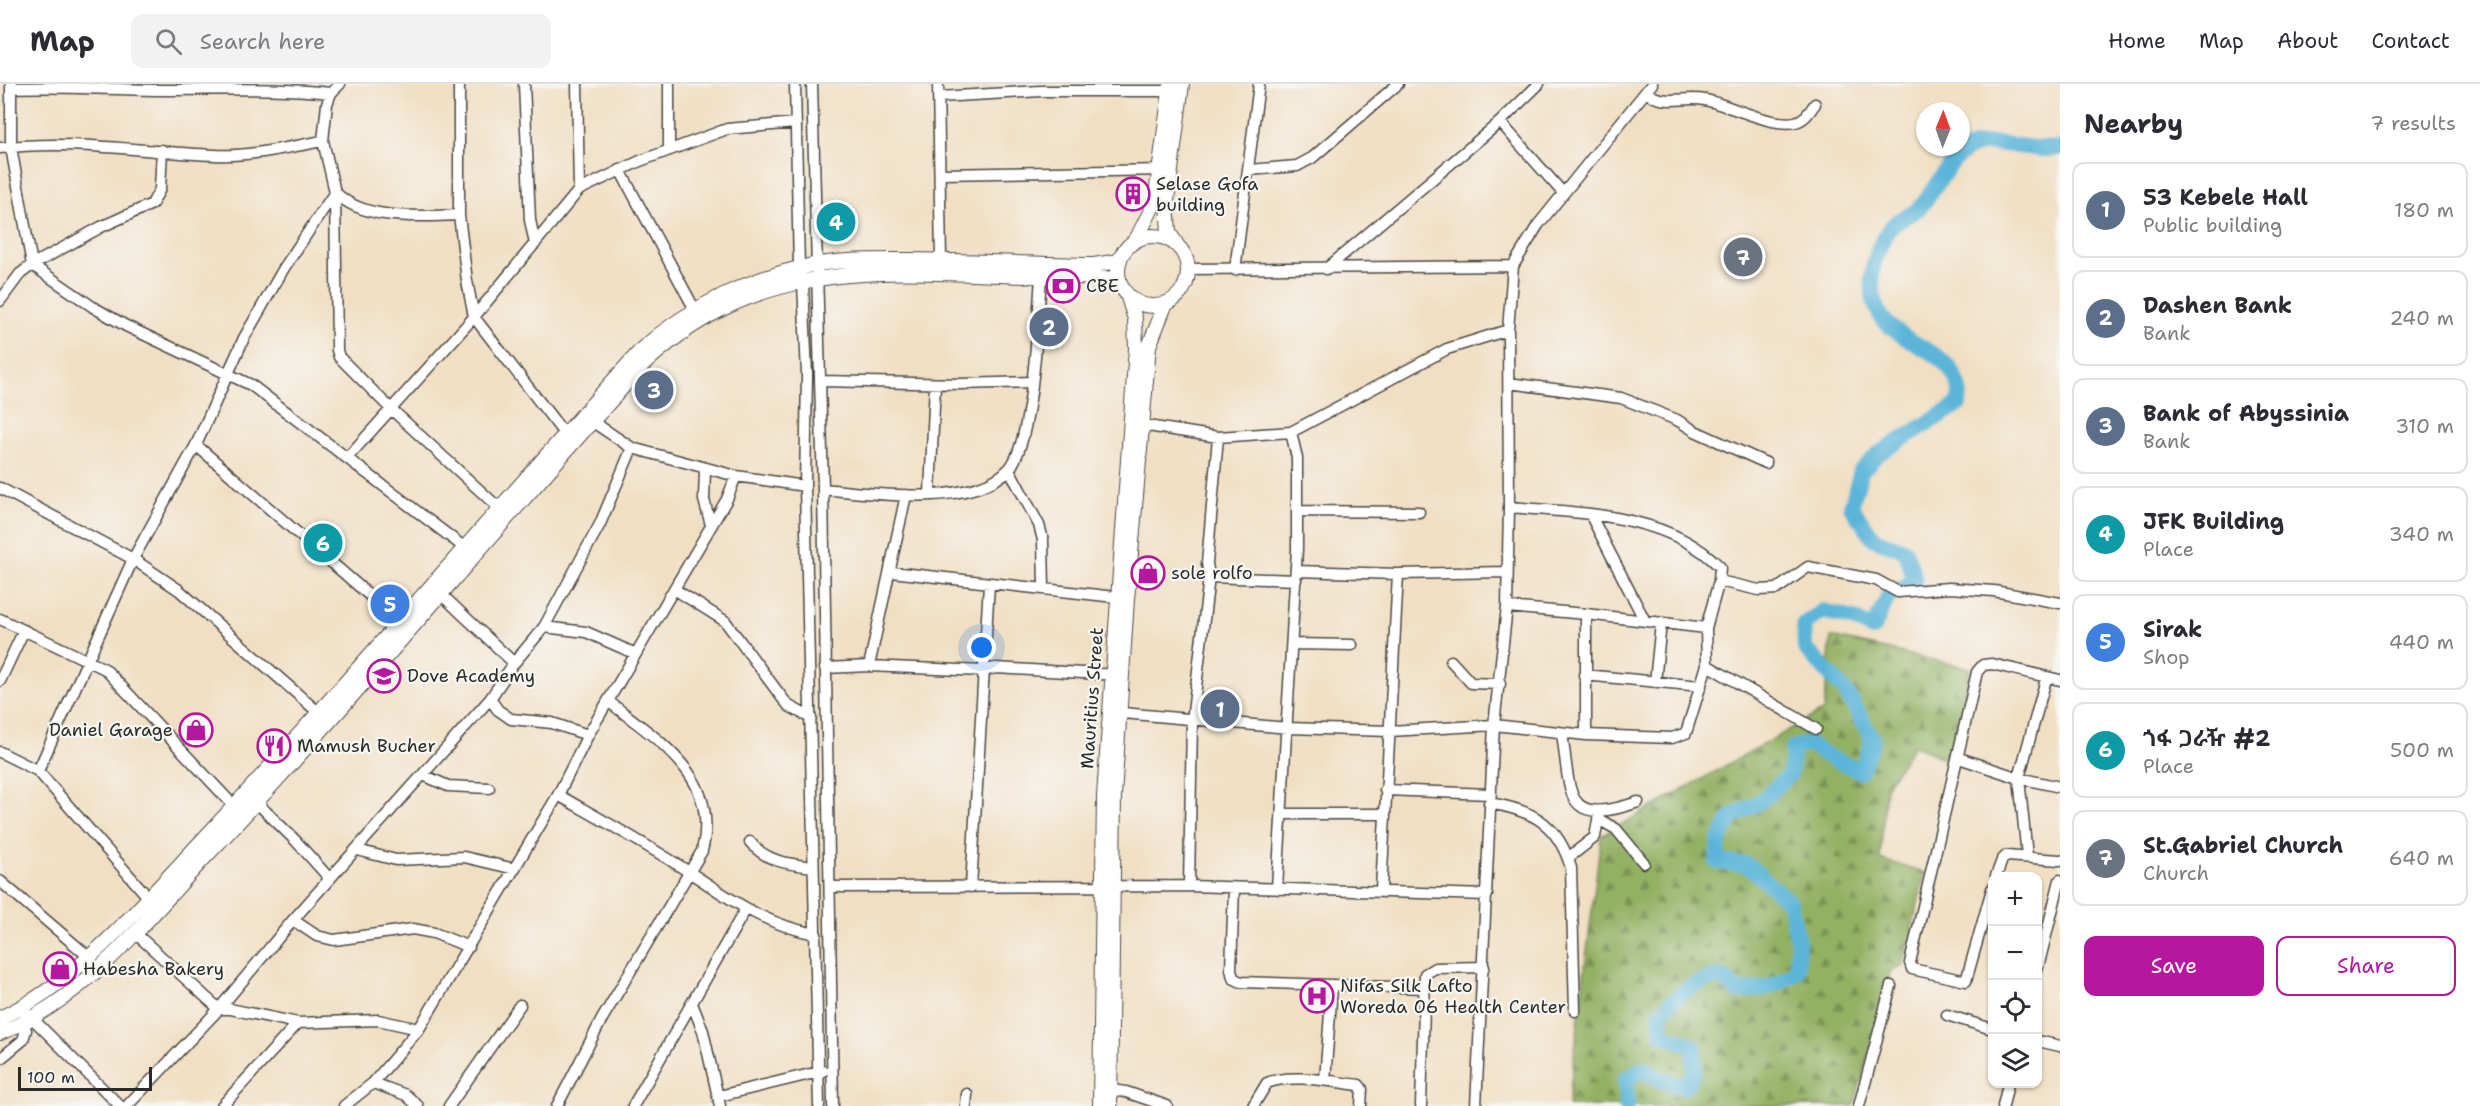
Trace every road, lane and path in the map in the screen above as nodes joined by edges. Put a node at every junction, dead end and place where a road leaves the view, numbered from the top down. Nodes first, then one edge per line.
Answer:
1 (340, 84) edge
2 (459, 84) edge
3 (524, 84) edge
4 (577, 84) edge
5 (669, 84) edge
6 (795, 84) edge
7 (812, 84) edge
8 (938, 84) edge
9 (1259, 84) edge
10 (1398, 84) edge
11 (1539, 84) edge
12 (12, 86) edge
13 (1176, 87) edge
14 (1649, 88) edge
15 (330, 93) junction
16 (939, 97) junction
17 (1815, 104) dead end
18 (1500, 122) junction
19 (795, 123) junction
20 (324, 141) junction
21 (5, 147) edge
22 (669, 149) junction
23 (162, 150) junction
24 (620, 170) junction
25 (1165, 170) junction
26 (1250, 170) junction
27 (941, 174) junction
28 (579, 190) junction
29 (335, 192) junction
30 (1563, 193) junction
31 (459, 215) junction
32 (1136, 240) junction
33 (535, 244) junction
34 (1181, 249) junction
35 (941, 260) junction
36 (1119, 261) junction
37 (32, 265) junction
38 (817, 265) junction
39 (1513, 266) junction
40 (799, 268) junction
41 (1326, 268) junction
42 (1188, 269) junction
43 (1235, 270) junction
44 (1041, 277) junction
45 (1119, 279) junction
46 (811, 281) junction
47 (1127, 294) junction
48 (0, 301) edge
49 (1166, 303) junction
50 (695, 310) junction
51 (474, 316) junction
52 (1508, 330) junction
53 (226, 374) junction
54 (821, 381) junction
55 (1032, 382) junction
56 (1509, 383) junction
57 (935, 384) junction
58 (390, 408) junction
59 (593, 422) junction
60 (1136, 424) junction
61 (1291, 432) junction
62 (1218, 437) junction
63 (569, 440) junction
64 (196, 445) junction
65 (632, 448) junction
66 (346, 458) junction
67 (1766, 463) dead end
68 (705, 469) junction
69 (1010, 469) junction
70 (736, 476) junction
71 (805, 486) junction
72 (0, 488) edge
73 (823, 489) junction
74 (930, 493) junction
75 (906, 495) junction
76 (1509, 507) junction
77 (500, 509) junction
78 (1298, 511) junction
79 (1419, 512) dead end
80 (1590, 514) junction
81 (711, 525) junction
82 (465, 548) junction
83 (133, 559) junction
84 (892, 572) junction
85 (1508, 572) junction
86 (1398, 573) junction
87 (1296, 576) junction
88 (1209, 577) junction
89 (1719, 582) junction
90 (989, 584) junction
91 (674, 589) junction
92 (1044, 589) junction
93 (441, 594) junction
94 (1122, 598) junction
95 (2060, 603) edge
96 (1507, 607) junction
97 (1586, 614) junction
98 (0, 619) edge
99 (399, 621) junction
100 (1646, 621) junction
101 (1661, 624) junction
102 (544, 627) junction
103 (1706, 628) junction
104 (24, 630) junction
105 (1293, 644) junction
106 (1352, 645) dead end
107 (636, 654) junction
108 (89, 659) junction
109 (1451, 661) dead end
110 (514, 663) junction
111 (1707, 665) junction
112 (869, 666) junction
113 (825, 668) junction
114 (982, 671) junction
115 (1117, 675) junction
116 (1584, 675) junction
117 (2046, 679) junction
118 (2060, 680) edge
119 (0, 681) edge
120 (1655, 681) junction
121 (1500, 684) junction
122 (1701, 686) junction
123 (490, 699) junction
124 (608, 701) junction
125 (1114, 712) junction
126 (318, 713) junction
127 (811, 718) junction
128 (1192, 721) junction
129 (1494, 725) junction
130 (1287, 728) junction
131 (1816, 729) dead end
132 (1389, 731) junction
133 (1562, 733) junction
134 (588, 735) junction
135 (1586, 735) junction
136 (0, 752) edge
137 (1959, 758) junction
138 (39, 771) junction
139 (423, 775) junction
140 (2019, 778) junction
141 (2060, 787) edge
142 (489, 788) dead end
143 (1385, 790) junction
144 (558, 795) junction
145 (1490, 799) junction
146 (1638, 802) dead end
147 (257, 803) junction
148 (234, 806) junction
149 (1283, 814) junction
150 (1384, 814) junction
151 (1600, 817) junction
152 (750, 842) dead end
153 (357, 850) junction
154 (2027, 856) junction
155 (1568, 858) junction
156 (2060, 860) edge
157 (1644, 862) dead end
158 (813, 867) junction
159 (514, 869) junction
160 (689, 872) junction
161 (1998, 872) edge
162 (330, 879) junction
163 (2060, 880) edge
164 (0, 881) edge
165 (1107, 886) junction
166 (1189, 886) junction
167 (830, 887) junction
168 (971, 887) junction
169 (1234, 888) junction
170 (1277, 888) junction
171 (1380, 890) junction
172 (1487, 895) junction
173 (148, 897) junction
174 (1988, 903) edge
175 (745, 910) junction
176 (293, 920) junction
177 (135, 933) junction
178 (816, 934) junction
179 (469, 947) junction
180 (2042, 949) edge
181 (89, 957) junction
182 (1484, 968) junction
183 (1891, 986) dead end
184 (1332, 987) junction
185 (1424, 988) junction
186 (520, 1005) dead end
187 (693, 1006) junction
188 (20, 1009) junction
189 (219, 1009) junction
190 (1575, 1011) dead end
191 (1947, 1015) dead end
192 (0, 1018) edge
193 (32, 1018) junction
194 (298, 1023) junction
195 (19, 1025) junction
196 (1988, 1028) edge
197 (419, 1029) junction
198 (0, 1033) edge
199 (2042, 1042) edge
200 (2060, 1046) edge
201 (0, 1059) edge
202 (818, 1071) junction
203 (833, 1071) junction
204 (1325, 1080) junction
205 (373, 1083) junction
206 (2007, 1088) edge
207 (1111, 1090) junction
208 (719, 1101) edge
209 (120, 1106) edge
210 (127, 1106) edge
211 (222, 1106) edge
212 (344, 1106) edge
213 (418, 1106) edge
214 (449, 1106) edge
215 (557, 1106) edge
216 (633, 1106) edge
217 (819, 1106) edge
218 (833, 1106) edge
219 (1100, 1106) edge
220 (1110, 1106) edge
221 (1167, 1106) edge
222 (1253, 1106) edge
223 (1361, 1106) edge
224 (1420, 1106) edge
225 (1476, 1106) edge
226 (1859, 1106) edge
227 (2003, 1106) edge

1 - 15 street
2 - 31 street
3 - 33 street
4 - 28 street
5 - 22 street
6 - 19 street
7 - 38 street
8 - 16 street
9 - 26 street
10 - 26 street
11 - 18 street
12 - 15 street
12 - 21 street
13 - 16 street
13 - 25 main road
14 - 17 street
14 - 30 street
15 - 20 street
16 - 27 street
18 - 30 street
18 - 41 street
19 - 22 street
19 - 40 street
20 - 23 street
20 - 29 street
21 - 23 street
21 - 37 street
22 - 24 street
23 - 37 street
24 - 28 street
24 - 50 street
25 - 27 street
25 - 32 main road
25 - 34 main road
26 - 43 street
27 - 35 street
28 - 33 street
29 - 31 street
29 - 53 street
29 - 58 street
30 - 39 street
31 - 51 street
32 - 34 main road
32 - 36 main road
33 - 51 street
34 - 42 main road
35 - 36 main road
35 - 38 main road
36 - 45 main road
37 - 48 street
37 - 53 street
38 - 40 main road
38 - 46 street
39 - 41 street
39 - 52 street
40 - 46 street
40 - 50 main road
41 - 43 street
42 - 43 street
42 - 49 main road
44 - 45 main road
44 - 46 main road
44 - 55 street
45 - 47 main road
46 - 54 street
46 - 59 main road
46 - 71 street
47 - 49 main road
47 - 60 main road, Mauritius Street
49 - 60 main road, Mauritius Street
50 - 63 main road
51 - 58 street
51 - 63 street
52 - 56 street
52 - 61 street
53 - 64 street
53 - 66 street
54 - 57 street
54 - 73 street
55 - 57 street
55 - 69 street
56 - 67 street
56 - 76 street
57 - 74 street
58 - 66 street
58 - 77 street
59 - 63 main road
59 - 65 street
60 - 62 street
60 - 94 main road, Mauritius Street
61 - 62 street
61 - 78 street
62 - 88 street
63 - 77 main road
63 - 93 main road
64 - 83 street
64 - 99 street
65 - 68 street
65 - 102 street
66 - 82 street
68 - 70 street
68 - 81 street
69 - 74 street
69 - 92 street
70 - 71 street
70 - 81 street
71 - 127 street
72 - 83 street
73 - 75 street
73 - 113 street
74 - 75 street
75 - 84 street
76 - 80 street
76 - 85 street
77 - 82 main road
78 - 79 street
78 - 87 street
80 - 89 street
80 - 100 street
81 - 91 street
82 - 99 main road
83 - 108 street
83 - 126 street
84 - 90 street
84 - 112 street
85 - 86 street
85 - 96 street
86 - 87 street
86 - 132 street
87 - 88 street
87 - 105 street
88 - 128 street
89 - 95 street
89 - 103 street
90 - 92 street
90 - 114 street
91 - 107 street
91 - 127 street
92 - 94 street
93 - 110 street
93 - 147 main road
94 - 115 main road, Mauritius Street
96 - 97 street
96 - 121 street
97 - 100 street
97 - 116 street
98 - 104 street
99 - 126 main road
100 - 101 street
101 - 103 street
101 - 120 street
102 - 107 street
102 - 110 street
103 - 111 street
104 - 108 street
104 - 119 street
105 - 106 street
105 - 130 street
107 - 124 street
108 - 138 street
108 - 148 street
109 - 121 street
110 - 123 street
111 - 122 street
111 - 131 street
112 - 113 street
112 - 114 street
113 - 167 street
114 - 115 street
114 - 168 street
115 - 125 main road, Mauritius Street
116 - 120 street
116 - 135 street
117 - 118 street
117 - 137 street
117 - 140 street
120 - 122 street
121 - 129 street
122 - 135 street
123 - 134 street
123 - 139 street
124 - 134 street
124 - 160 street
125 - 128 street
125 - 165 main road, Mauritius Street
126 - 148 main road
127 - 158 street
128 - 130 street
128 - 166 street
129 - 132 street
129 - 133 street
129 - 145 street
130 - 132 street
130 - 149 street
132 - 143 street
133 - 135 street
133 - 151 street
134 - 144 street
136 - 138 street
137 - 140 street
137 - 174 street
138 - 173 street
139 - 142 street
139 - 153 street
140 - 141 street
140 - 154 street
143 - 145 street
143 - 150 street
144 - 159 street
144 - 160 street
145 - 155 street
145 - 172 street
146 - 151 street
147 - 162 street
147 - 177 main road
148 - 173 main road
149 - 150 street
149 - 170 street
150 - 171 street
151 - 155 street
151 - 157 street
152 - 158 street
153 - 159 street
153 - 162 street
154 - 156 street
154 - 161 street
155 - 190 street
158 - 178 street
159 - 179 street
160 - 175 street
160 - 215 street
162 - 176 street
163 - 180 street
164 - 181 street
165 - 166 street
165 - 168 street
165 - 207 main road, Mauritius Street
165 - 219 main road, Mauritius Street
166 - 169 street
167 - 168 street
167 - 203 street
169 - 170 street
169 - 184 street
170 - 171 street
171 - 172 street
172 - 182 street
173 - 181 main road
175 - 178 street
175 - 187 street
176 - 179 street
176 - 189 street
177 - 189 street
177 - 193 main road
178 - 202 street
179 - 197 street
181 - 188 main road
182 - 185 street
182 - 225 street
183 - 226 street
184 - 185 street
184 - 204 street
185 - 224 street
186 - 214 street
187 - 208 street
187 - 216 street
188 - 192 main road
188 - 193 street
189 - 194 street
189 - 210 street
191 - 196 street
193 - 195 main road
193 - 209 street
194 - 197 street
194 - 211 street
195 - 198 main road
195 - 201 street
197 - 205 street
199 - 200 street
202 - 203 street
202 - 208 street
202 - 217 street
203 - 218 street
204 - 222 street
204 - 223 street
205 - 212 street
205 - 213 street
206 - 227 street
207 - 220 main road, Mauritius Street
207 - 221 street

